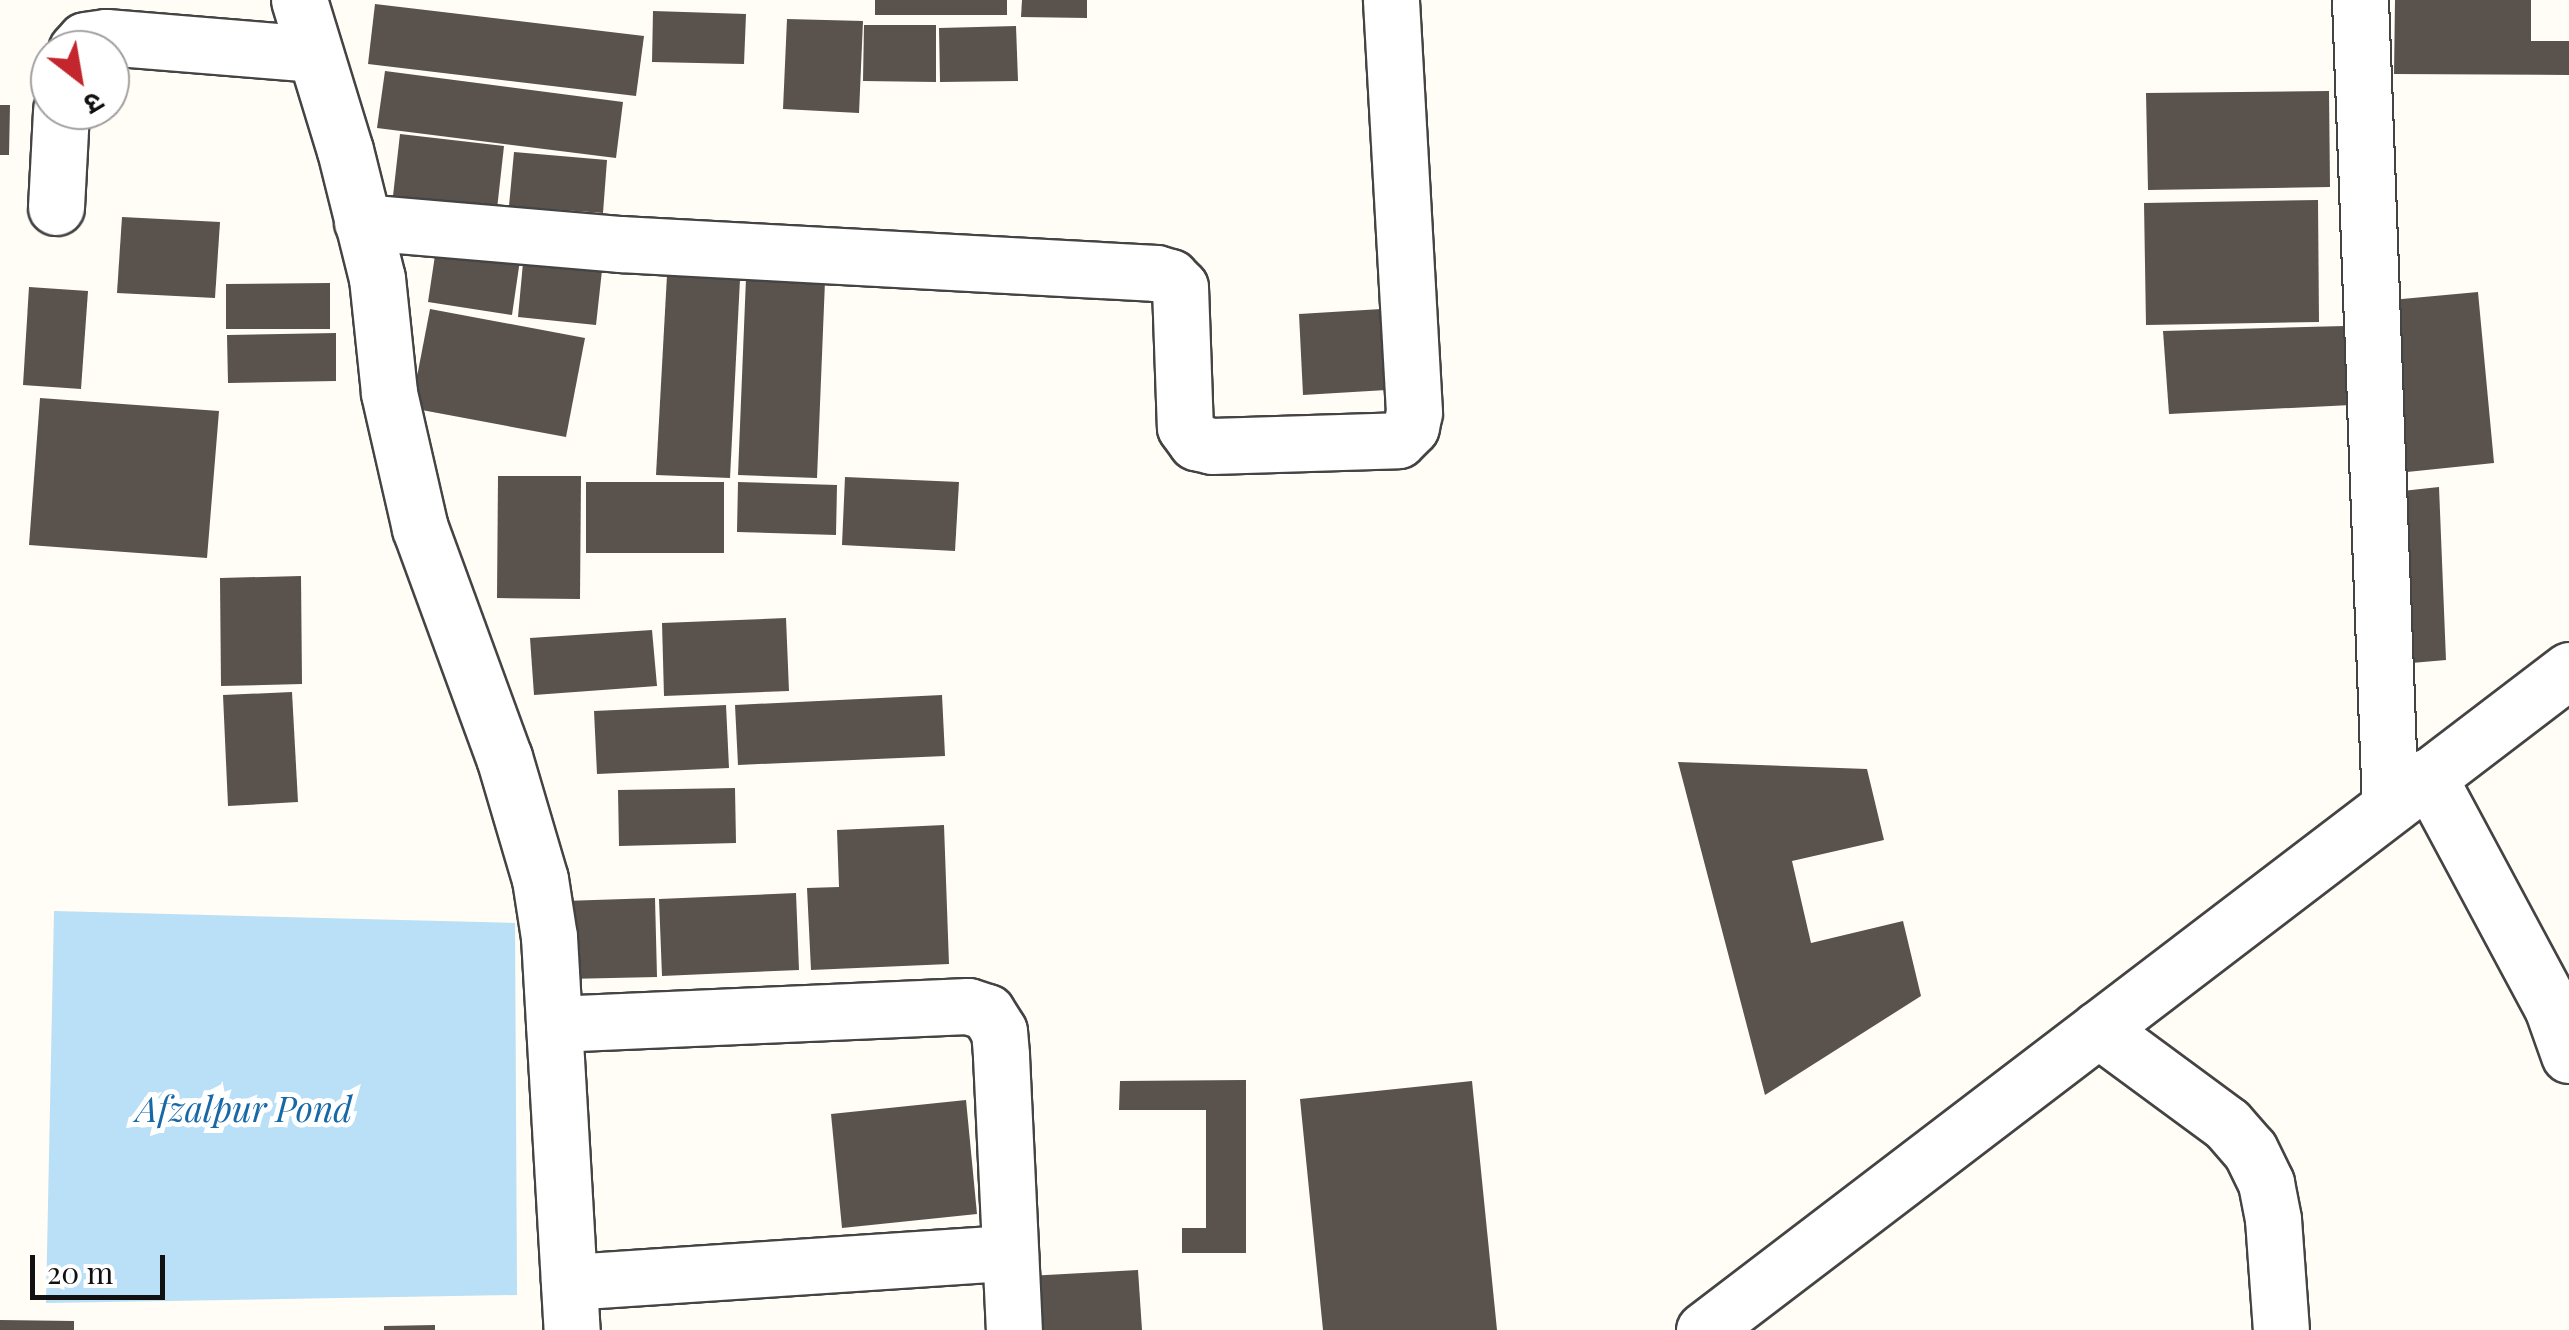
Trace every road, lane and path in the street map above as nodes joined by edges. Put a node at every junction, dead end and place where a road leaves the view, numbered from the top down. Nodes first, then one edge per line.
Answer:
1 (300, 0) edge
2 (1391, 0) edge
3 (2360, 0) edge
4 (130, 38) edge
5 (312, 54) junction
6 (60, 130) edge
7 (56, 207) dead end
8 (362, 222) junction
9 (2569, 670) edge
10 (2409, 791) junction
11 (554, 1024) junction
12 (2098, 1029) junction
13 (2569, 1055) edge
14 (1010, 1253) junction
15 (571, 1306) edge
16 (1014, 1330) edge
17 (1704, 1330) edge
18 (2281, 1330) edge

1 - 5 street
2 - 8 street
3 - 10 street
4 - 5 street
5 - 8 street
6 - 7 street
8 - 11 street
9 - 10 street
10 - 12 street
10 - 13 street
11 - 14 street
11 - 15 street
12 - 17 street
12 - 18 street
14 - 15 street
14 - 16 street

